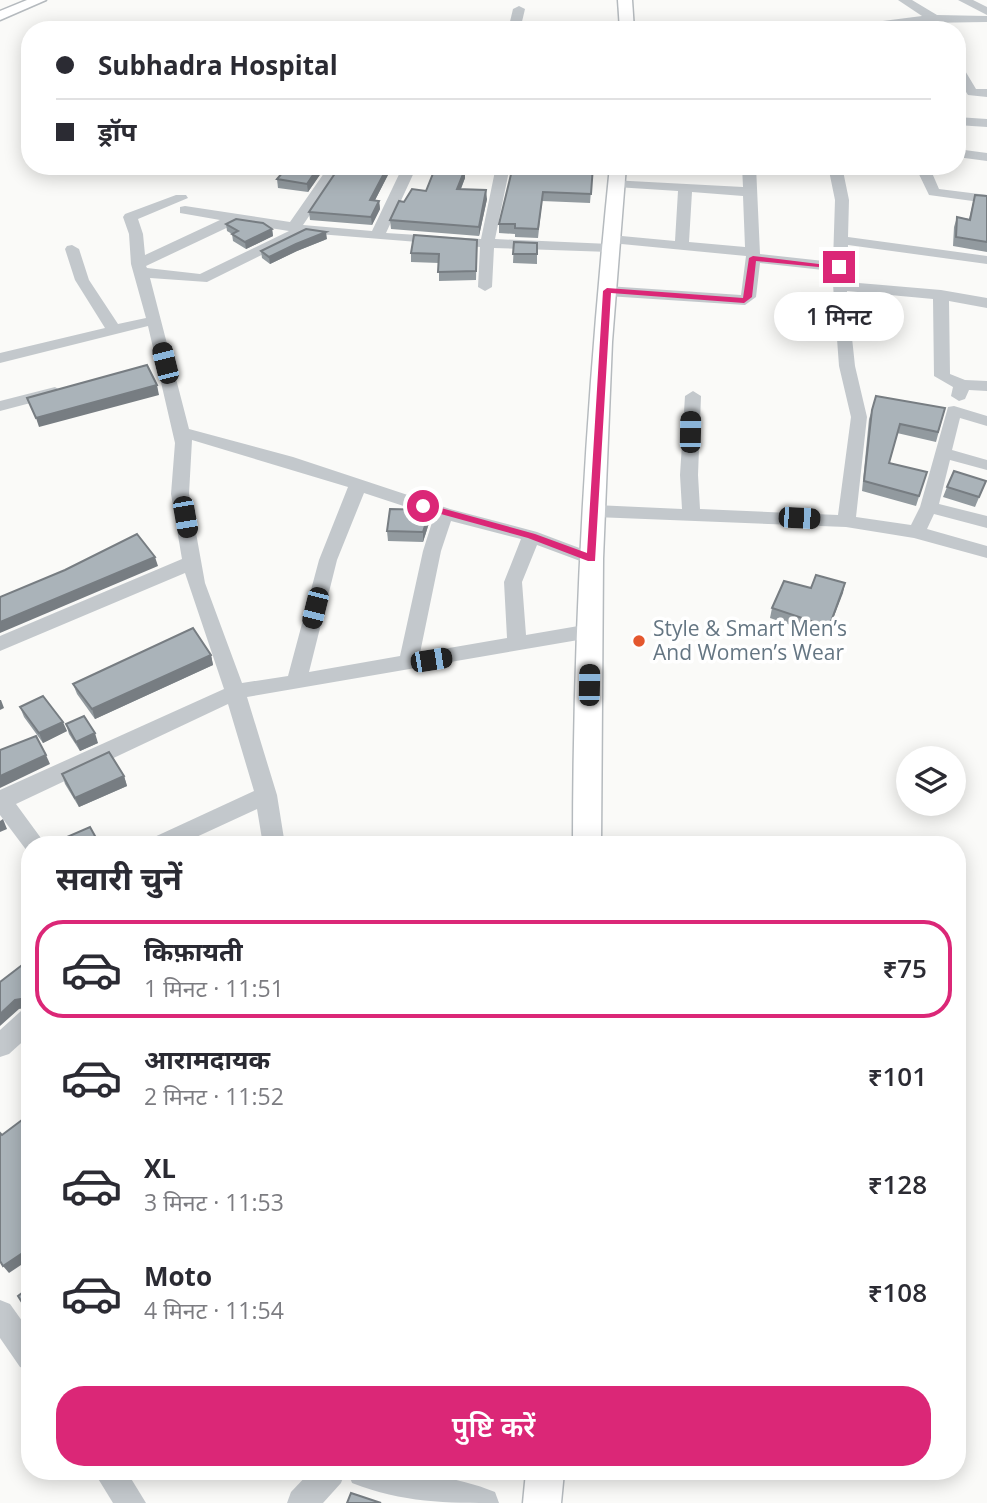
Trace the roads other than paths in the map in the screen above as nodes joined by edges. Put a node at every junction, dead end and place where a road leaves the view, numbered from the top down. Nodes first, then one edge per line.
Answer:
1 (39, 0) edge
2 (625, 0) edge
3 (904, 0) edge
4 (964, 0) edge
5 (519, 9) dead end
6 (987, 12) edge
7 (0, 16) edge
8 (987, 19) edge
9 (516, 21) edge
10 (627, 21) edge
11 (931, 21) edge
12 (966, 21) edge
13 (966, 82) edge
14 (987, 93) edge
15 (966, 122) edge
16 (987, 123) edge
17 (966, 154) edge
18 (987, 157) edge
19 (331, 175) edge
20 (404, 175) edge
21 (501, 175) edge
22 (617, 175) edge
23 (749, 175) edge
24 (837, 175) edge
25 (926, 175) edge
26 (685, 187) junction
27 (750, 192) junction
28 (987, 199) edge
29 (235, 218) junction
30 (299, 228) junction
31 (377, 236) junction
32 (841, 240) junction
33 (487, 243) junction
34 (611, 243) junction
35 (682, 246) junction
36 (72, 249) dead end
37 (753, 255) junction
38 (987, 260) edge
39 (839, 267) junction
40 (139, 268) junction
41 (839, 286) junction
42 (485, 287) dead end
43 (607, 291) junction
44 (941, 295) junction
45 (987, 303) edge
46 (155, 320) junction
47 (114, 330) junction
48 (0, 358) edge
49 (962, 385) junction
50 (987, 386) edge
51 (76, 387) edge
52 (693, 396) dead end
53 (0, 407) edge
54 (954, 411) junction
55 (987, 421) edge
56 (182, 432) junction
57 (942, 453) junction
58 (987, 465) edge
59 (358, 485) junction
60 (929, 506) junction
61 (595, 511) junction
62 (444, 513) junction
63 (691, 514) junction
64 (846, 521) junction
65 (987, 522) edge
66 (916, 532) junction
67 (531, 536) junction
68 (987, 552) edge
69 (591, 559) junction
70 (193, 562) junction
71 (590, 631) junction
72 (0, 644) edge
73 (517, 644) junction
74 (408, 664) junction
75 (296, 682) junction
76 (235, 692) junction
77 (266, 795) junction
78 (1, 800) edge
79 (28, 836) edge
80 (177, 836) edge
81 (273, 836) edge
82 (586, 836) edge
83 (21, 1027) edge
84 (0, 1046) edge
85 (0, 1314) edge
86 (21, 1344) edge
87 (115, 1480) edge
88 (323, 1480) edge
89 (394, 1480) edge
90 (544, 1480) edge
91 (131, 1503) edge
92 (302, 1503) edge
93 (484, 1503) edge
94 (541, 1503) edge

1 - 7 main road
2 - 10 main road
3 - 11 street
4 - 6 street
5 - 9 street
8 - 12 street
13 - 14 street
15 - 16 street
17 - 18 street
19 - 30 street
20 - 31 street
21 - 33 street
22 - 26 street
22 - 34 main road
23 - 27 street
24 - 32 street
25 - 28 street
26 - 27 street
26 - 35 street
27 - 37 street
29 - 30 street
29 - 40 street
29 - 40 street
30 - 31 street
30 - 40 street
31 - 33 street
32 - 38 street
32 - 39 street
33 - 34 street
33 - 42 street
34 - 35 street
34 - 43 main road
35 - 37 street
36 - 47 street
37 - 39 street
37 - 43 street
39 - 41 street
40 - 46 street
41 - 44 street
41 - 64 street
43 - 61 main road
44 - 45 street
44 - 49 street
46 - 47 street
46 - 56 street
47 - 48 street
49 - 50 street
49 - 54 street
51 - 53 street
52 - 63 street
54 - 55 street
54 - 57 street
56 - 59 street
56 - 70 street
57 - 58 street
57 - 60 street
59 - 62 street
59 - 75 street
60 - 65 street
60 - 66 street
61 - 63 street
61 - 69 main road
62 - 67 street
62 - 74 street
63 - 64 street
64 - 66 street
66 - 68 street
67 - 69 street
67 - 73 street
69 - 71 main road
70 - 72 street
70 - 76 street
71 - 73 street
71 - 82 main road
73 - 74 street
74 - 75 street
75 - 76 street
76 - 77 street
76 - 78 street
77 - 80 street
77 - 81 street
78 - 79 street
83 - 84 street
85 - 86 street
87 - 91 street
88 - 92 street
89 - 93 street
90 - 94 main road

